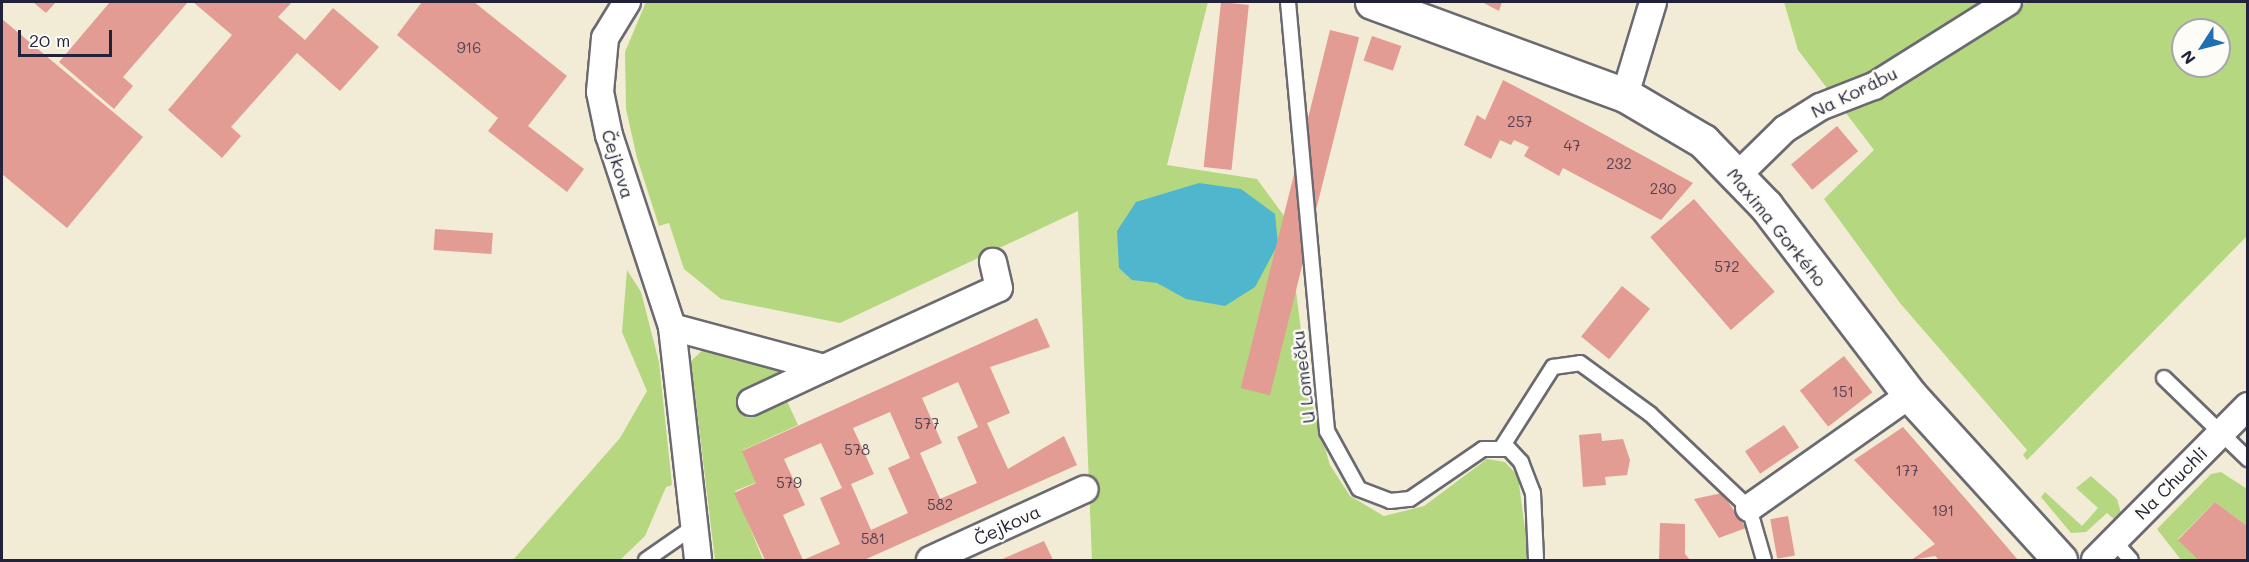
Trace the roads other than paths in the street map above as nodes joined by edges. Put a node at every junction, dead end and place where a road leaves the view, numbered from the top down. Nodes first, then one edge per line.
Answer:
1 (627, 2) edge
2 (1288, 2) edge
3 (1372, 2) edge
4 (1653, 2) edge
5 (2008, 2) edge
6 (1625, 95) junction
7 (1738, 175) junction
8 (993, 262) dead end
9 (672, 327) junction
10 (824, 368) junction
11 (2164, 378) dead end
12 (1910, 395) junction
13 (751, 402) dead end
14 (2247, 406) edge
15 (2221, 433) junction
16 (1502, 447) junction
17 (2247, 459) edge
18 (1085, 489) dead end
19 (1749, 508) junction
20 (695, 526) junction
21 (2114, 542) junction
22 (646, 561) edge
23 (698, 561) edge
24 (930, 561) edge
25 (1536, 561) edge
26 (1764, 561) edge
27 (2060, 561) edge
28 (2095, 561) edge
29 (2131, 561) edge

1 - 9 street, Čejkova
2 - 16 lane, U Lomečku
3 - 6 street, Maxima Gorkého
4 - 6 street
5 - 7 street, Na Korábu
6 - 7 street, Maxima Gorkého
7 - 12 street, Maxima Gorkého
8 - 10 street
9 - 10 street
9 - 20 street, Čejkova
10 - 13 street
11 - 15 lane
12 - 19 street
12 - 27 street, Maxima Gorkého
14 - 15 street, Na Chuchli
15 - 17 lane
15 - 21 street, Na Chuchli
16 - 19 lane
16 - 25 lane
18 - 24 street, Čejkova
19 - 26 lane
20 - 22 lane
20 - 23 street, Čejkova
21 - 28 street, Na Chuchli
21 - 29 lane

